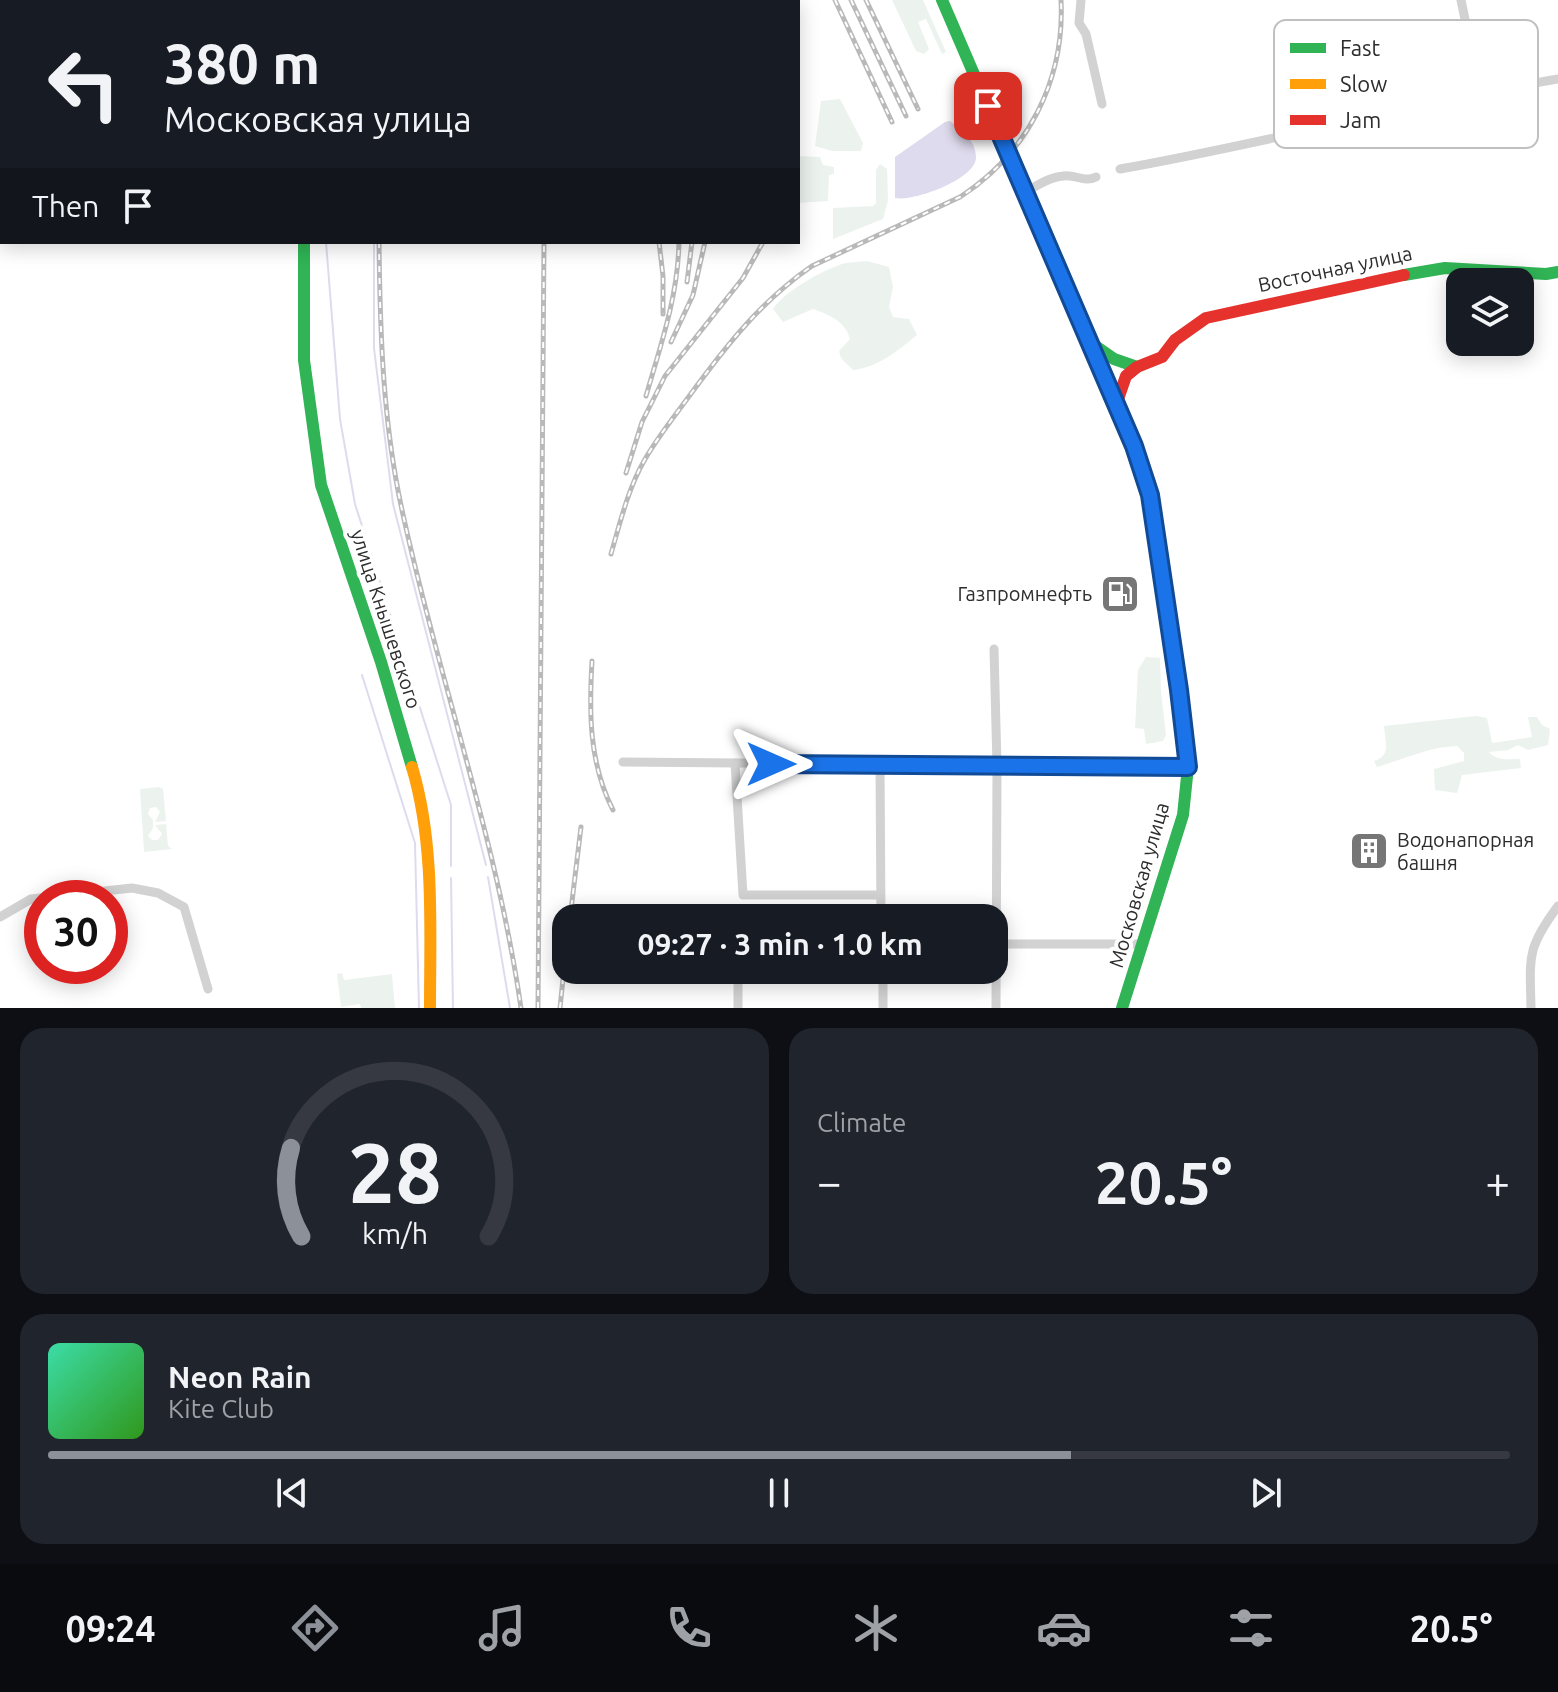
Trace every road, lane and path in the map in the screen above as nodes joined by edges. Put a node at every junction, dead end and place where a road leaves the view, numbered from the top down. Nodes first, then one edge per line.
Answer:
1 (942, 0) edge
2 (1082, 0) edge
3 (1461, 0) edge
4 (1465, 20) edge
5 (1558, 79) edge
6 (1538, 82) edge
7 (1102, 104) dead end
8 (1274, 139) edge
9 (1120, 169) dead end
10 (1096, 177) dead end
11 (1026, 192) junction
12 (304, 244) edge
13 (1558, 272) edge
14 (1088, 342) junction
15 (1114, 359) junction
16 (1137, 367) junction
17 (1099, 368) junction
18 (1116, 405) junction
19 (994, 649) dead end
20 (623, 762) dead end
21 (735, 763) junction
22 (880, 765) junction
23 (997, 766) junction
24 (1188, 767) junction
25 (879, 895) junction
26 (880, 904) edge
27 (995, 904) edge
28 (1558, 906) edge
29 (0, 917) edge
30 (1008, 944) edge
31 (1144, 944) junction
32 (738, 984) edge
33 (883, 984) edge
34 (995, 984) edge
35 (208, 989) dead end
36 (430, 1008) edge
37 (738, 1008) edge
38 (883, 1008) edge
39 (996, 1008) edge
40 (1122, 1008) edge
41 (1531, 1008) edge

1 - 11 street, Московская улица
2 - 7 street
3 - 4 street
5 - 6 street
8 - 9 street
10 - 11 street
11 - 14 street, Московская улица
12 - 36 street, улица Кнышевского
13 - 16 street, Восточная улица
14 - 15 street
14 - 17 street, Московская улица
15 - 16 street
15 - 17 street
16 - 18 street
17 - 18 street, Московская улица
18 - 24 street, Московская улица
19 - 23 street
20 - 21 street
21 - 22 street
21 - 25 street
22 - 23 street
22 - 25 street
23 - 24 street
23 - 27 street
24 - 31 street, Московская улица
25 - 26 street
28 - 41 street
29 - 35 street
30 - 31 street
31 - 40 street, Московская улица
32 - 37 street
33 - 38 street
34 - 39 street

